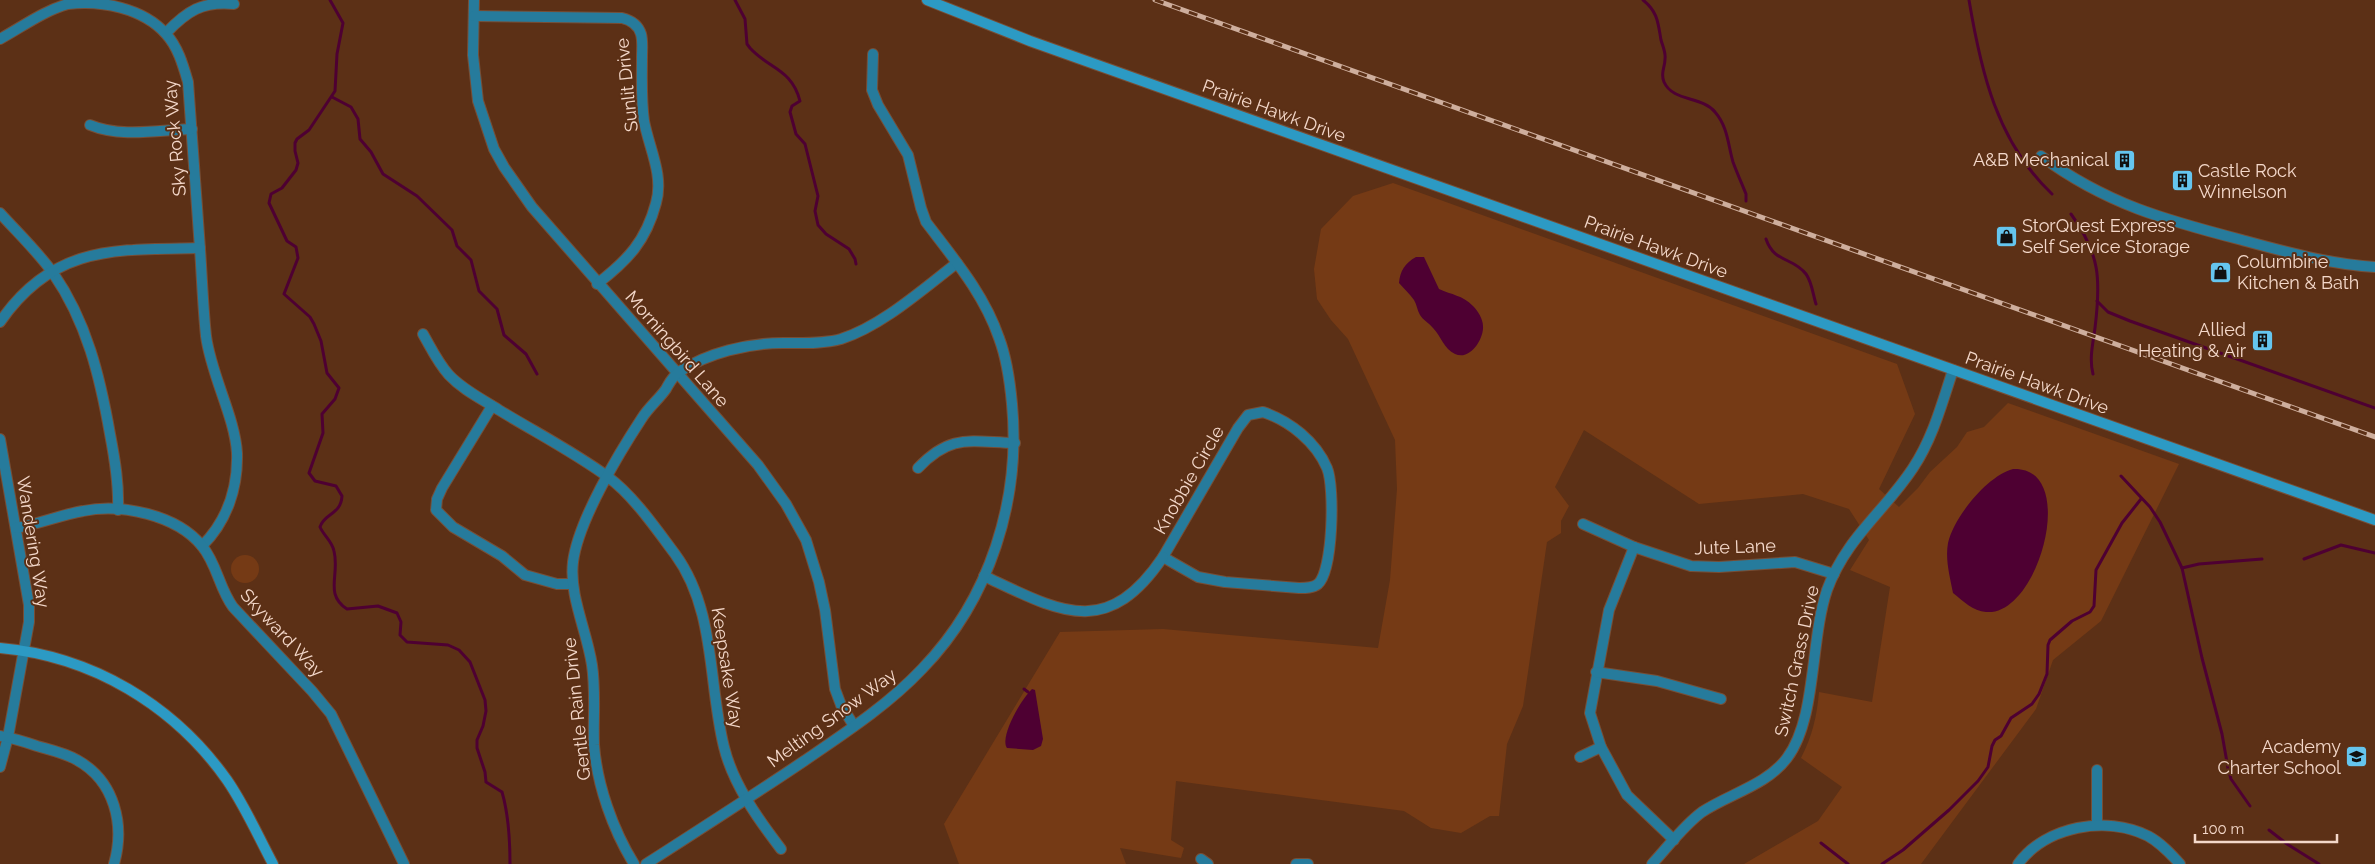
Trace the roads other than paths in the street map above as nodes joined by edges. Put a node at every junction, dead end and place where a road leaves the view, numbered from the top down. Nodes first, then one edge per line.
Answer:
1 (474, 0) edge
2 (927, 0) edge
3 (234, 4) dead end
4 (474, 16) junction
5 (166, 34) junction
6 (0, 40) edge
7 (873, 54) dead end
8 (90, 125) dead end
9 (192, 129) junction
10 (2041, 156) dead end
11 (0, 213) edge
12 (200, 248) junction
13 (957, 263) junction
14 (2375, 267) edge
15 (52, 272) junction
16 (598, 284) junction
17 (0, 322) edge
18 (423, 334) dead end
19 (1953, 370) junction
20 (677, 373) junction
21 (492, 406) junction
22 (0, 439) edge
23 (1015, 443) junction
24 (918, 468) dead end
25 (608, 477) junction
26 (118, 510) junction
27 (2375, 520) edge
28 (1584, 524) dead end
29 (16, 528) junction
30 (202, 546) junction
31 (1634, 547) junction
32 (1162, 557) junction
33 (1834, 574) junction
34 (984, 576) junction
35 (573, 584) junction
36 (0, 648) edge
37 (24, 650) junction
38 (1596, 672) junction
39 (1721, 699) dead end
40 (854, 726) junction
41 (4, 737) edge
42 (1601, 747) junction
43 (1580, 757) dead end
44 (0, 767) edge
45 (2097, 770) dead end
46 (747, 799) junction
47 (2097, 824) junction
48 (1674, 840) junction
49 (780, 849) dead end
50 (114, 864) edge
51 (273, 864) edge
52 (404, 864) edge
53 (634, 864) edge
54 (646, 864) edge
55 (1296, 864) edge
56 (1308, 864) edge
57 (1652, 864) edge
58 (2018, 864) edge
59 (2180, 864) edge

1 - 4 street, Morningbird Lane
2 - 19 street, Prairie Hawk Drive
3 - 5 street
4 - 16 street, Morningbird Lane
4 - 16 street, Sunlit Drive
5 - 6 street, Sky Rock Way
5 - 9 street, Sky Rock Way
7 - 13 street, Melting Snow Way
8 - 9 street
9 - 12 street, Sky Rock Way
10 - 14 street
11 - 15 street
12 - 15 street
12 - 30 street, Sky Rock Way
13 - 20 street, Gentle Rain Drive
13 - 23 street, Melting Snow Way
15 - 17 street
15 - 26 street
16 - 20 street, Morningbird Lane
18 - 21 street, Keepsake Way
19 - 27 street, Prairie Hawk Drive
19 - 33 street, Switch Grass Drive
20 - 25 street, Gentle Rain Drive
20 - 40 street, Morningbird Lane
21 - 25 street, Keepsake Way
21 - 35 street
22 - 29 street, Wandering Way
23 - 24 street
23 - 34 street, Melting Snow Way
25 - 35 street, Gentle Rain Drive
25 - 46 street, Keepsake Way
26 - 29 street, Skyward Way
26 - 30 street, Skyward Way
28 - 31 street, Jute Lane
29 - 37 street, Wandering Way
30 - 52 street, Skyward Way
31 - 33 street, Jute Lane
31 - 38 street
32 - 32 street, Knobbie Circle
32 - 34 street
33 - 48 street, Switch Grass Drive
34 - 40 street, Melting Snow Way
35 - 53 street, Gentle Rain Drive
36 - 37 street
37 - 41 street, Wandering Way
37 - 51 street
38 - 39 street
38 - 42 street
40 - 46 street, Melting Snow Way
41 - 44 street, Wandering Way
41 - 50 street
42 - 43 street
42 - 48 street
45 - 47 street
46 - 49 street, Keepsake Way
46 - 54 street, Melting Snow Way
47 - 58 street
47 - 59 street
48 - 57 street, Switch Grass Drive
55 - 56 street

